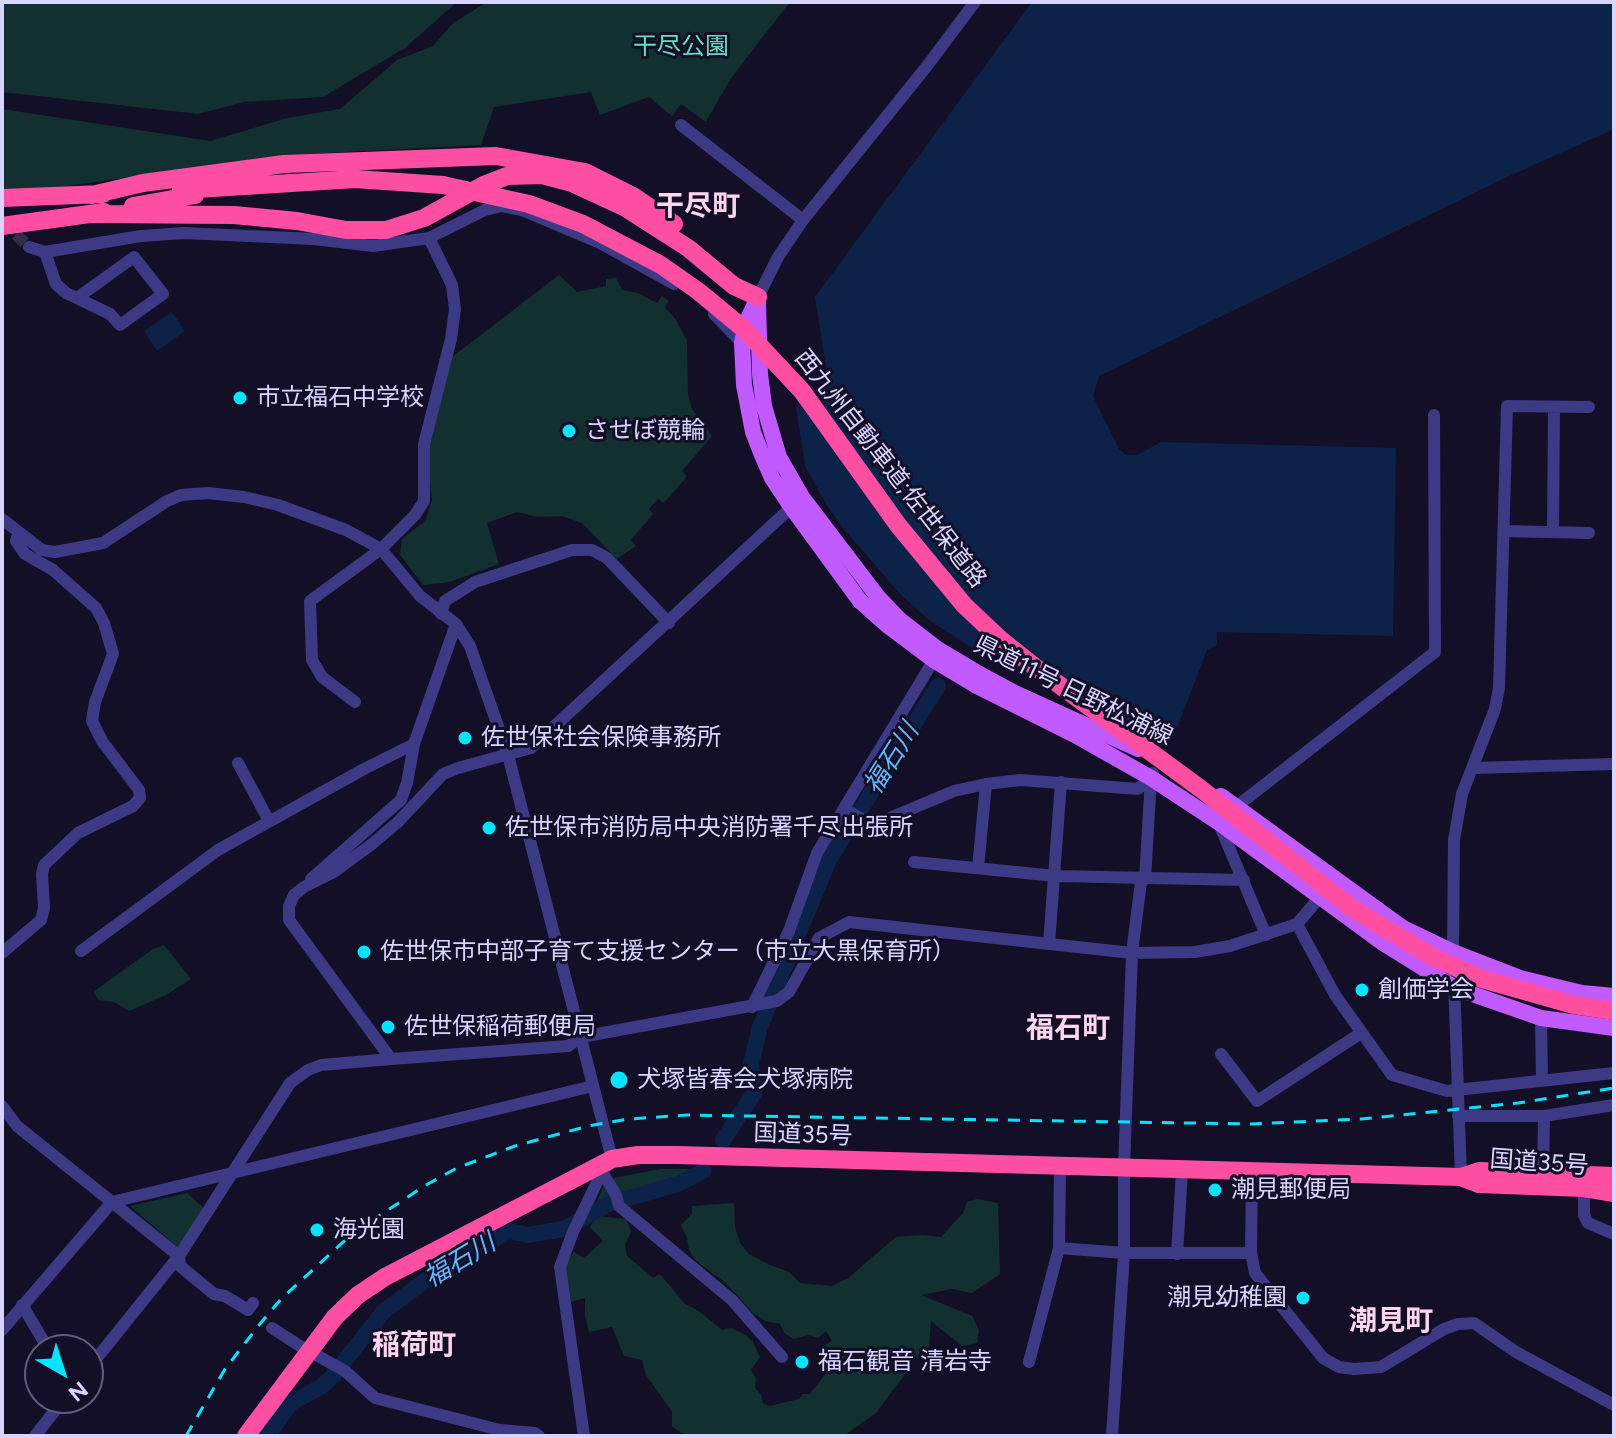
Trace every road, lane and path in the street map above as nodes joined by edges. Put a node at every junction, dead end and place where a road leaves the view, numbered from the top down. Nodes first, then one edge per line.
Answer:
1 (975, 2) edge
2 (681, 125) dead end
3 (2, 198) edge
4 (92, 204) junction
5 (803, 220) junction
6 (2, 226) edge
7 (429, 238) junction
8 (29, 247) tunnel mouth
9 (45, 252) junction
10 (758, 297) junction
11 (77, 298) junction
12 (742, 343) junction
13 (1554, 407) junction
14 (1589, 407) dead end
15 (1434, 415) dead end
16 (797, 502) junction
17 (2, 519) edge
18 (1504, 531) junction
19 (1553, 532) junction
20 (19, 533) junction
21 (1589, 533) dead end
22 (381, 549) junction
23 (441, 614) junction
24 (669, 623) junction
25 (456, 624) junction
26 (937, 656) junction
27 (355, 702) dead end
28 (414, 744) junction
29 (508, 755) junction
30 (1159, 759) junction
31 (238, 763) dead end
32 (1614, 764) edge
33 (1473, 768) junction
34 (1151, 778) junction
35 (1061, 782) junction
36 (986, 784) junction
37 (1237, 806) junction
38 (846, 811) junction
39 (269, 821) junction
40 (1218, 822) junction
41 (914, 862) dead end
42 (978, 868) junction
43 (1056, 876) junction
44 (1145, 879) junction
45 (1334, 879) junction
46 (1244, 880) junction
47 (304, 887) junction
48 (1320, 898) junction
49 (1297, 924) junction
50 (1266, 935) junction
51 (1049, 944) junction
52 (81, 951) dead end
53 (1453, 952) junction
54 (2, 953) edge
55 (1132, 953) junction
56 (1455, 988) junction
57 (1614, 996) edge
58 (752, 1007) junction
59 (1614, 1011) edge
60 (1541, 1018) junction
61 (1614, 1028) edge
62 (1361, 1033) junction
63 (581, 1037) junction
64 (1221, 1054) dead end
65 (391, 1059) junction
66 (1614, 1073) edge
67 (1542, 1080) junction
68 (593, 1086) junction
69 (1458, 1090) junction
70 (1614, 1105) edge
71 (2, 1106) edge
72 (1458, 1116) junction
73 (1544, 1116) junction
74 (607, 1166) junction
75 (1060, 1167) junction
76 (1124, 1168) junction
77 (236, 1170) junction
78 (1182, 1171) junction
79 (1252, 1172) junction
80 (1543, 1173) junction
81 (1614, 1176) edge
82 (1461, 1177) junction
83 (1584, 1188) junction
84 (1614, 1193) edge
85 (112, 1202) junction
86 (1614, 1234) edge
87 (1059, 1248) junction
88 (1124, 1253) junction
89 (1251, 1253) junction
90 (1177, 1254) junction
91 (179, 1256) junction
92 (253, 1303) dead end
93 (22, 1305) junction
94 (272, 1328) dead end
95 (2, 1330) edge
96 (39, 1334) edge
97 (104, 1349) edge
98 (314, 1353) junction
99 (782, 1357) dead end
100 (1029, 1362) dead end
101 (1614, 1405) edge
102 (52, 1414) edge
103 (35, 1436) edge
104 (246, 1436) edge
105 (539, 1436) edge
106 (584, 1436) edge
107 (1112, 1436) edge

1 - 5 street
2 - 5 street
3 - 4 highway, 西九州自動車道;佐世保道路
4 - 6 highway, 西九州自動車道;佐世保道路
4 - 10 highway
4 - 10 highway
4 - 59 highway, 西九州自動車道;佐世保道路, bridge
5 - 10 street
7 - 9 street
7 - 12 street
7 - 22 street
8 - 9 street
9 - 11 street
10 - 12 main road, 県道11号 日野松浦線
10 - 16 main road, 県道11号 日野松浦線
11 - 11 street
12 - 16 main road, 県道11号 日野松浦線
13 - 14 street
13 - 18 street
13 - 19 street
15 - 37 street
16 - 24 street
16 - 26 main road, 県道11号 日野松浦線
17 - 20 street
18 - 19 street
18 - 33 street
19 - 21 street
20 - 22 street
20 - 54 street
22 - 23 street
22 - 27 street
23 - 24 street
23 - 25 street
24 - 29 street
25 - 28 street
25 - 29 street
26 - 30 main road, 県道11号 日野松浦線
26 - 34 main road, 県道11号 日野松浦線
26 - 38 street
28 - 39 street
28 - 47 street
29 - 47 street
29 - 63 street
30 - 34 street
30 - 37 main road, 県道11号 日野松浦線
31 - 39 street
32 - 33 street
33 - 53 street
34 - 35 street
34 - 40 main road, 県道11号 日野松浦線
34 - 44 street
35 - 36 street
35 - 43 street
36 - 38 street
36 - 42 street
37 - 45 main road, 県道11号 日野松浦線
38 - 58 street
39 - 52 street
40 - 46 street
40 - 48 main road, 県道11号 日野松浦線
41 - 42 street
42 - 43 street
43 - 44 street
43 - 51 street
44 - 46 street
44 - 55 street
45 - 48 street
45 - 53 main road, 県道11号 日野松浦線
46 - 50 street
47 - 65 street
48 - 49 street
48 - 56 main road, 県道11号 日野松浦線
49 - 50 street
49 - 62 street
50 - 55 street
51 - 55 street
51 - 58 street
53 - 56 street
53 - 57 main road, 県道11号 日野松浦線
55 - 76 street
56 - 60 main road, 県道11号 日野松浦線
56 - 69 street
58 - 63 street
60 - 61 main road, 県道11号 日野松浦線
60 - 67 street
62 - 64 street
62 - 69 street
63 - 65 street
63 - 68 street
65 - 77 street
66 - 67 street
67 - 69 street
68 - 74 street
68 - 77 street
69 - 72 street
70 - 73 street
71 - 85 street
72 - 73 street
72 - 82 street
73 - 80 street
74 - 75 highway, 国道35号
74 - 98 highway, 国道35号
74 - 99 street
74 - 106 street
75 - 76 highway, 国道35号
75 - 87 street
76 - 78 highway, 国道35号
76 - 88 street
77 - 85 street
77 - 91 street
78 - 79 highway, 国道35号
78 - 90 street
79 - 82 highway, 国道35号
79 - 89 street
80 - 81 highway, 国道35号
80 - 82 highway, 国道35号
82 - 83 highway, 国道35号
83 - 84 highway, 国道35号
83 - 86 street
85 - 91 street
85 - 93 street
87 - 88 street
87 - 100 street
88 - 90 street
88 - 107 street
89 - 90 street
89 - 101 street
91 - 92 street
91 - 97 street
93 - 95 street
93 - 96 street
94 - 98 street
98 - 104 highway, 国道35号
98 - 105 street
102 - 103 street

